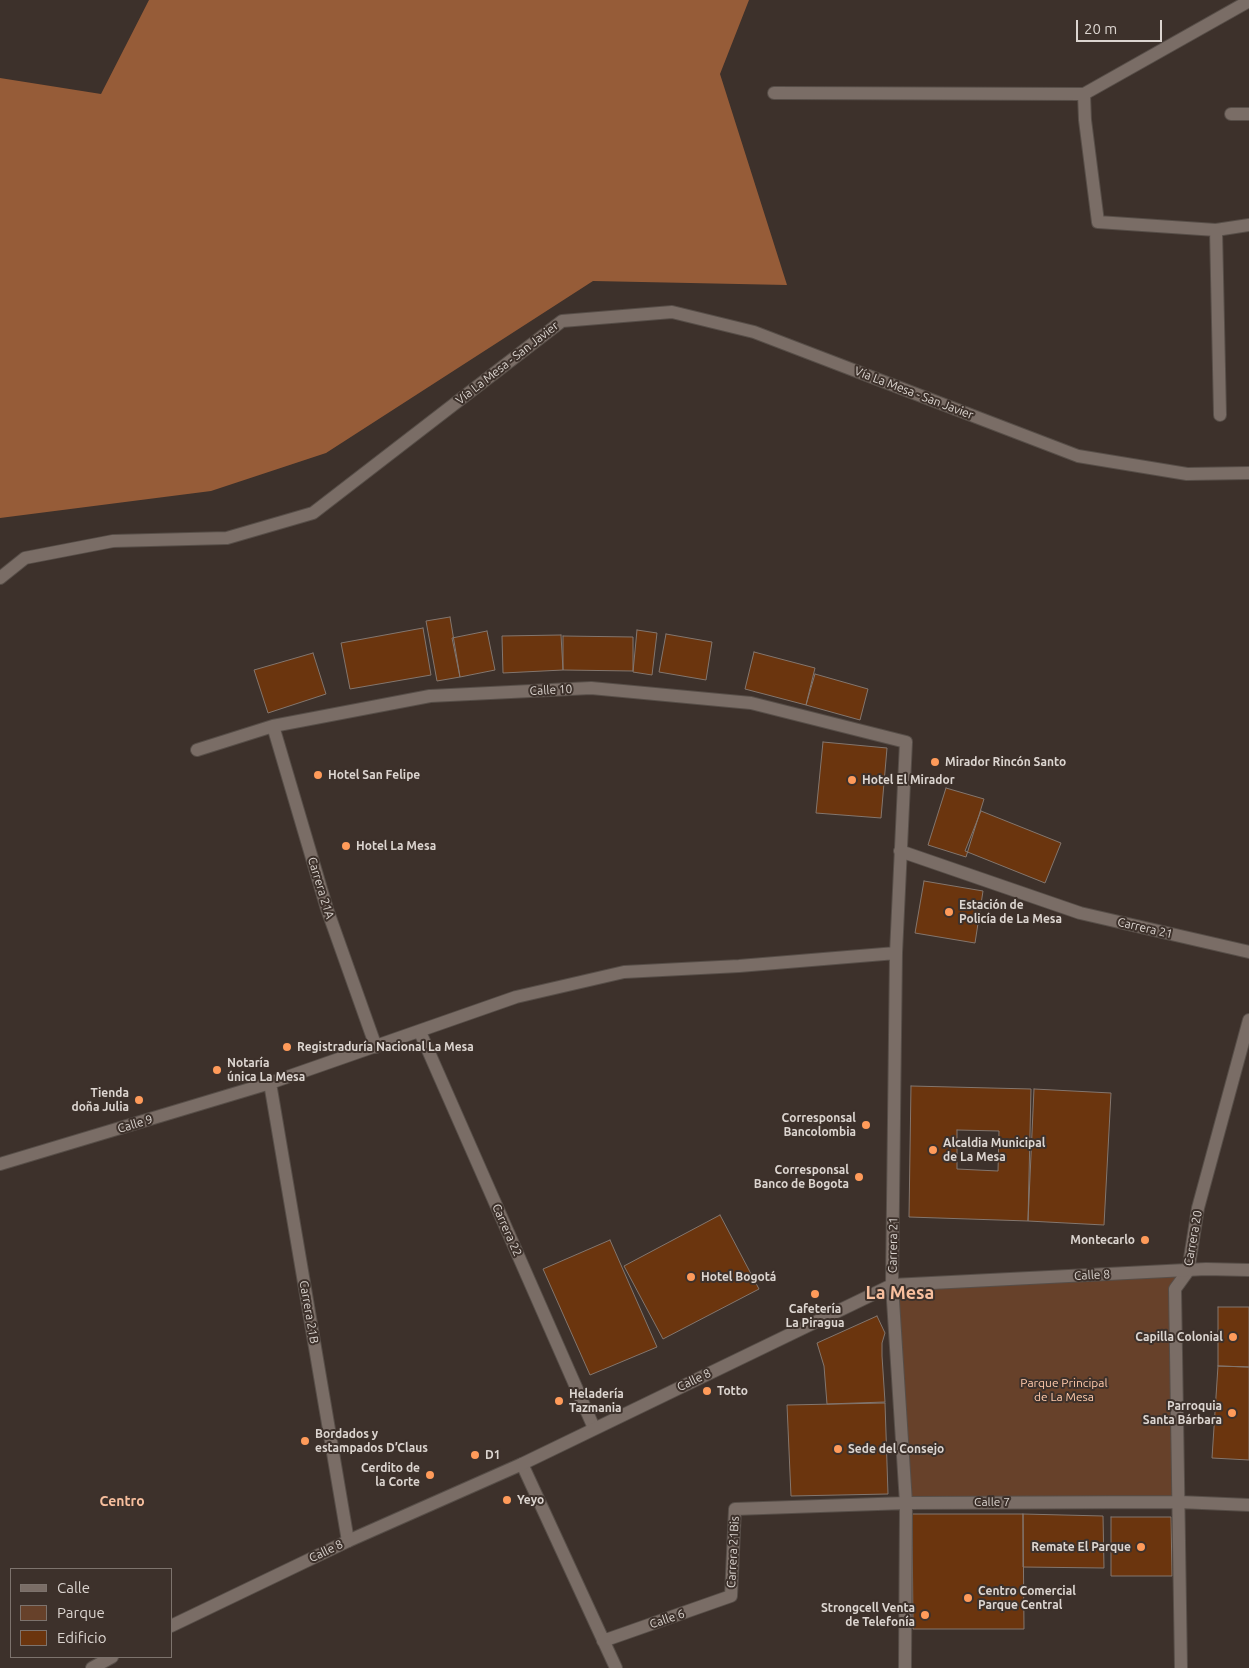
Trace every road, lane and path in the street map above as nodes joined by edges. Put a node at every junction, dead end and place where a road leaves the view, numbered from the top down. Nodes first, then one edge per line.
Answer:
1 (1249, 1) edge
2 (774, 93) dead end
3 (1084, 94) junction
4 (1231, 114) dead end
5 (1249, 114) edge
6 (1249, 226) edge
7 (1216, 230) junction
8 (1220, 416) dead end
9 (1249, 473) edge
10 (0, 578) edge
11 (273, 726) junction
12 (906, 742) joint
13 (197, 750) dead end
14 (900, 852) junction
15 (1249, 952) edge
16 (896, 953) junction
17 (1249, 1020) edge
18 (420, 1032) junction
19 (376, 1047) junction
20 (270, 1083) junction
21 (0, 1164) edge
22 (1249, 1270) edge
23 (1188, 1271) junction
24 (892, 1286) junction
25 (594, 1428) junction
26 (522, 1464) junction
27 (906, 1502) junction
28 (1179, 1502) junction
29 (1249, 1505) edge
30 (735, 1509) joint
31 (348, 1541) junction
32 (731, 1596) joint
33 (172, 1626) edge
34 (603, 1641) junction
35 (110, 1658) edge
36 (92, 1668) edge
37 (616, 1668) edge
38 (905, 1668) edge
39 (1181, 1668) edge

1 - 3 street
2 - 3 street
3 - 7 street
4 - 5 street
6 - 7 street
7 - 8 street
9 - 10 street, Vía La Mesa - San Javier
11 - 12 street, Calle 10
11 - 13 street, Calle 10
11 - 19 street, Carrera 21A
12 - 14 street, Carrera 21
14 - 15 street, Carrera 21
14 - 16 street, Carrera 21
16 - 18 street, Calle 9
16 - 24 street, Carrera 21
17 - 23 street, Carrera 20
18 - 19 street, Calle 9
18 - 25 street, Carrera 22
19 - 20 street, Calle 9
20 - 21 street, Calle 9
20 - 31 street, Carrera 21B
22 - 23 street, Calle 8
23 - 24 street, Calle 8
23 - 28 street, Carrera 20
24 - 25 street, Calle 8
24 - 27 street, Carrera 21
25 - 26 street, Calle 8
26 - 31 street, Calle 8
26 - 34 street
27 - 28 street, Calle 7
27 - 30 street, Calle 7
27 - 38 street, Carrera 21
28 - 29 street, Calle 7
28 - 39 street, Carrera 20
30 - 32 street, Carrera 21Bis
31 - 33 street, Calle 8
32 - 34 street, Calle 6
34 - 37 street
35 - 36 street

